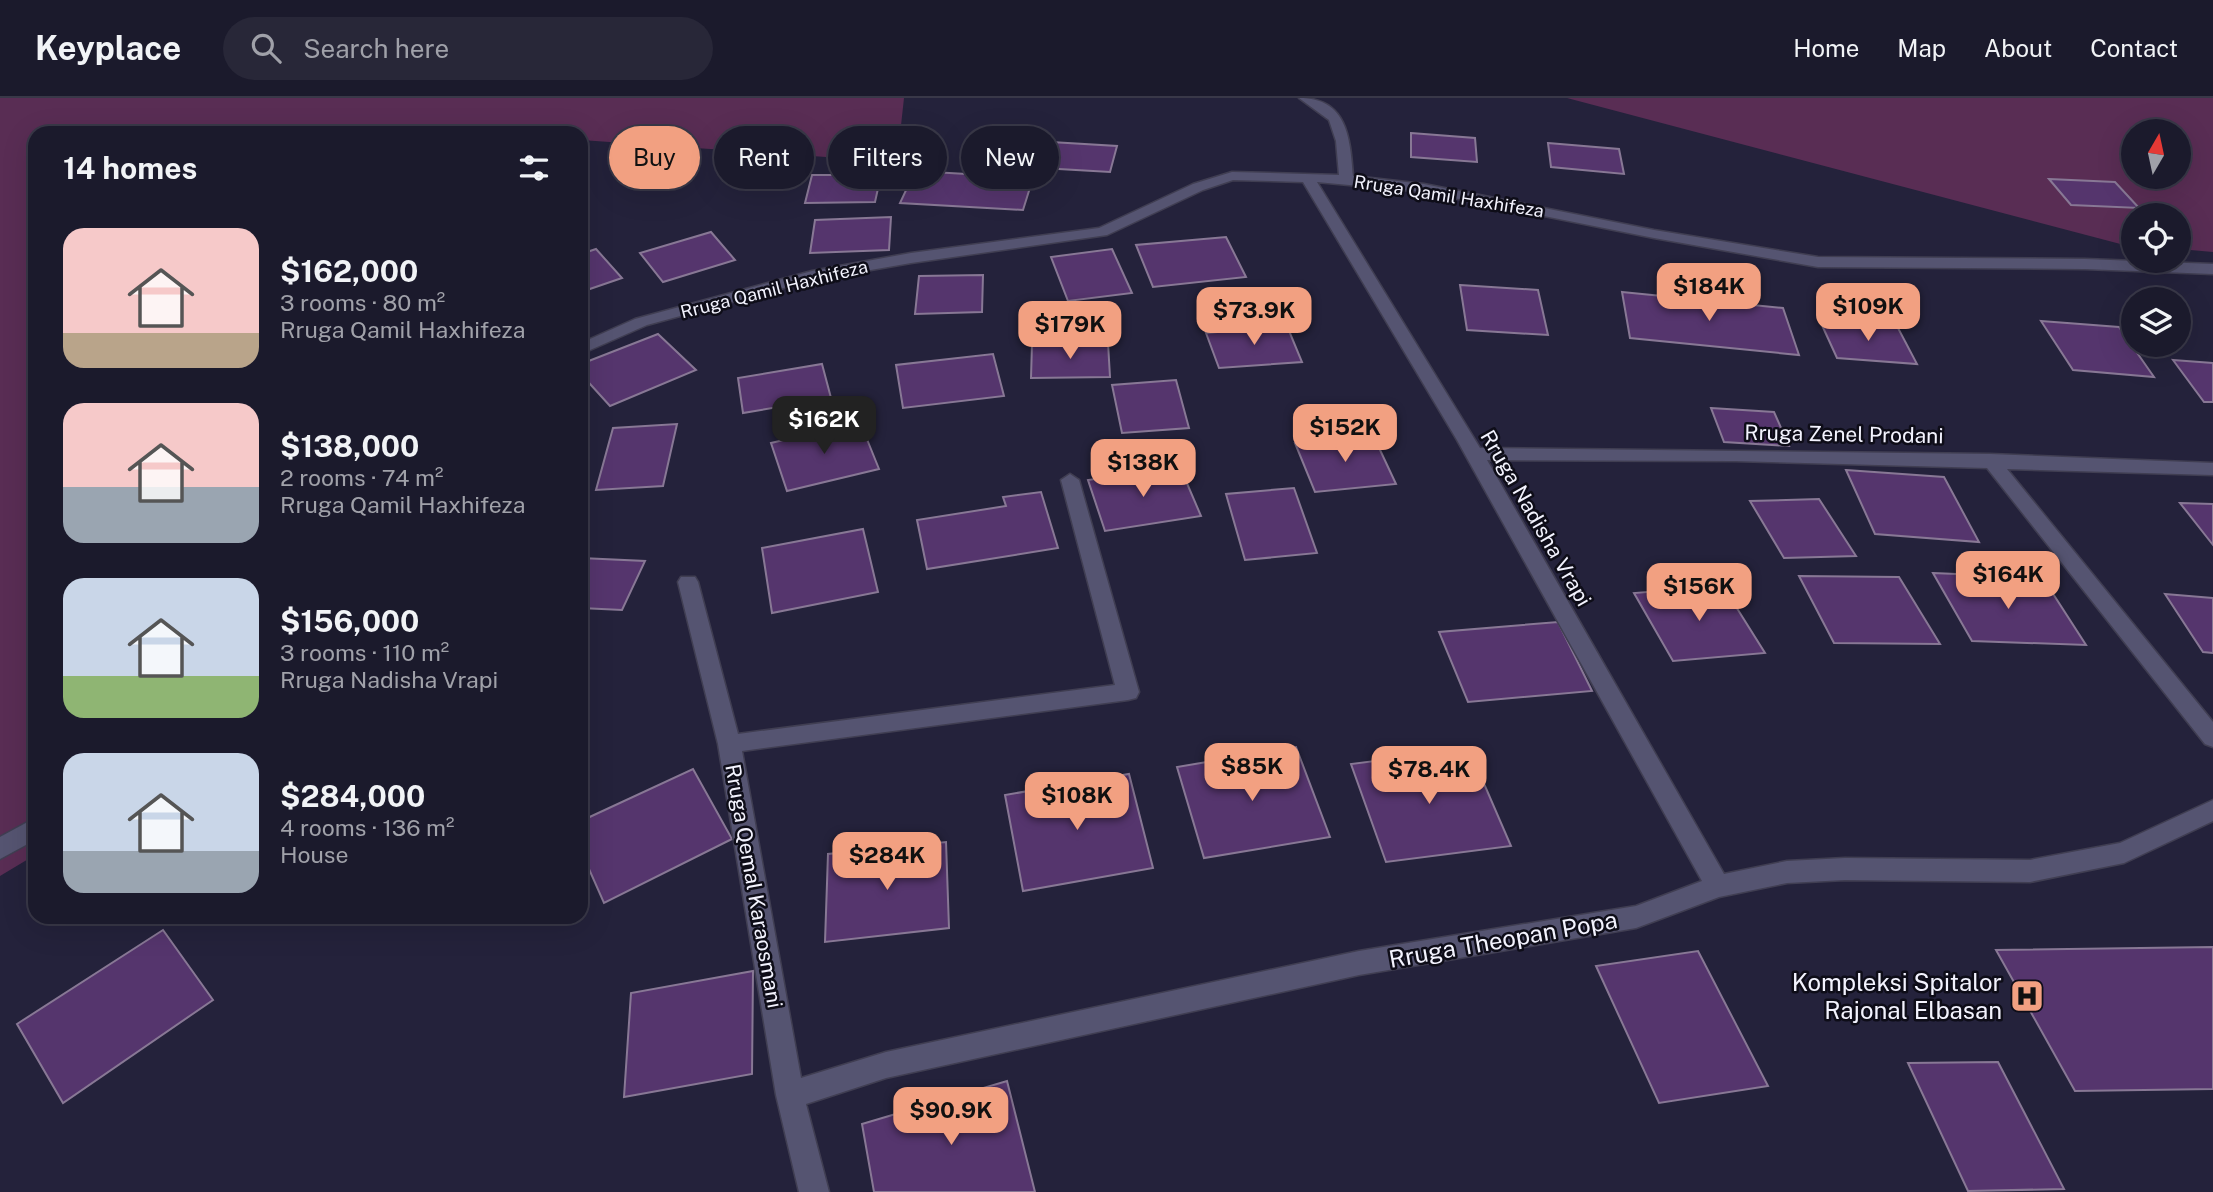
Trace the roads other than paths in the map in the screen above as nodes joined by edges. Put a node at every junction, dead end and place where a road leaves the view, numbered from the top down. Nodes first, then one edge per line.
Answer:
1 (1305, 98) edge
2 (1307, 177) junction
3 (1346, 179) junction
4 (2213, 269) edge
5 (588, 346) edge
6 (1474, 454) junction
7 (1990, 460) junction
8 (2213, 469) edge
9 (1070, 480) dead end
10 (688, 582) dead end
11 (2213, 738) edge
12 (729, 744) junction
13 (2213, 810) edge
14 (28, 832) edge
15 (0, 849) edge
16 (1718, 886) junction
17 (790, 1095) junction
18 (814, 1192) edge

1 - 3 street
2 - 3 street, Rruga Qamil Haxhifeza
2 - 5 street, Rruga Qamil Haxhifeza
2 - 6 street, Rruga Nadisha Vrapi
3 - 4 street, Rruga Qamil Haxhifeza
6 - 7 street, Rruga Zenel Prodani
6 - 16 street, Rruga Nadisha Vrapi
7 - 8 street, Rruga Zenel Prodani
7 - 11 street
9 - 12 street
10 - 12 street, Rruga Qemal Karaosmani
12 - 17 street, Rruga Qemal Karaosmani
13 - 16 street, Rruga Theopan Popa
14 - 15 street
16 - 17 street, Rruga Theopan Popa
17 - 18 street, Rruga Qemal Karaosmani

